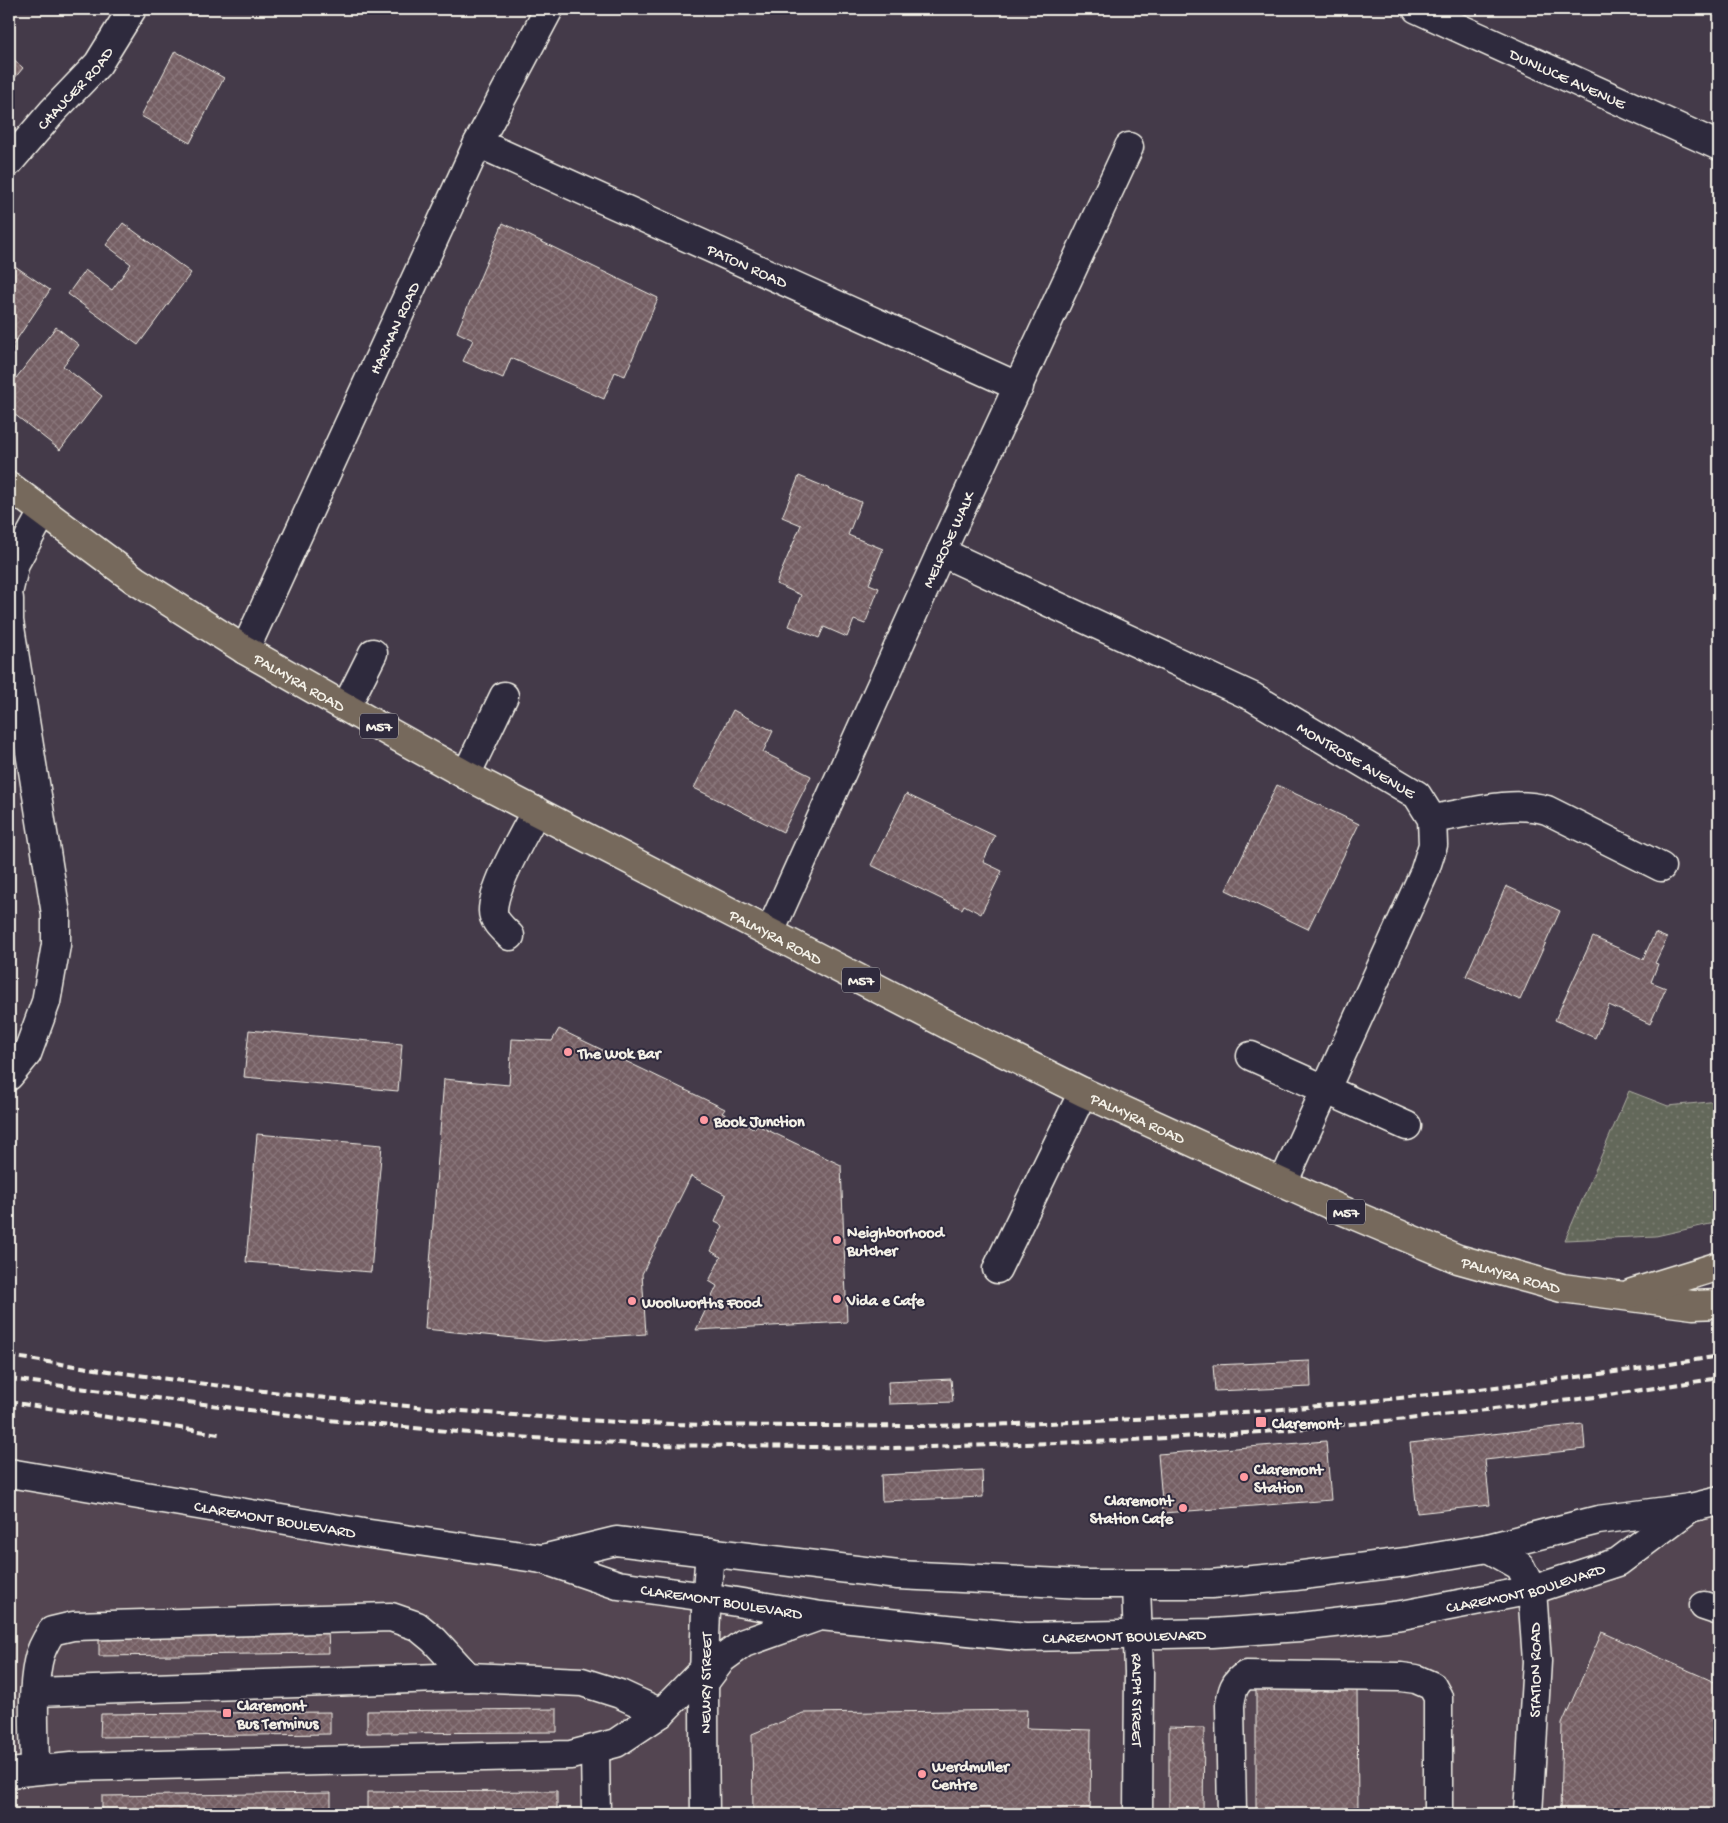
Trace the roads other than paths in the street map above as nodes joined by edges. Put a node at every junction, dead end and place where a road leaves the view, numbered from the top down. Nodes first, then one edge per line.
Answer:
1 (132, 9) edge
2 (549, 9) edge
3 (1417, 9) edge
4 (478, 143) junction
5 (1719, 146) edge
6 (1129, 147) dead end
7 (9, 162) edge
8 (1019, 387) junction
9 (9, 486) edge
10 (43, 512) junction
11 (942, 552) junction
12 (9, 589) edge
13 (9, 599) edge
14 (245, 650) junction
15 (373, 652) dead end
16 (504, 696) dead end
17 (346, 707) junction
18 (466, 775) junction
19 (536, 811) junction
20 (1432, 819) junction
21 (1661, 867) dead end
22 (770, 932) junction
23 (510, 936) dead end
24 (1251, 1056) dead end
25 (9, 1076) edge
26 (1327, 1090) junction
27 (1083, 1092) junction
28 (1406, 1126) dead end
29 (1283, 1183) junction
30 (1719, 1266) edge
31 (998, 1269) dead end
32 (1621, 1297) junction
33 (1719, 1304) edge
34 (9, 1473) edge
35 (1719, 1501) edge
36 (1690, 1508) junction
37 (1488, 1548) junction
38 (710, 1552) junction
39 (542, 1559) junction
40 (1136, 1585) junction
41 (1532, 1590) junction
42 (706, 1597) junction
43 (821, 1616) junction
44 (1137, 1634) junction
45 (704, 1675) junction
46 (468, 1677) junction
47 (35, 1692) junction
48 (661, 1714) junction
49 (595, 1750) junction
50 (35, 1770) junction
51 (9, 1773) edge
52 (596, 1814) edge
53 (705, 1814) edge
54 (1138, 1814) edge
55 (1232, 1814) edge
56 (1438, 1814) edge
57 (1528, 1814) edge

1 - 7 street, CHAUCER ROAD
2 - 4 street, HARMAN ROAD
3 - 5 street, DUNLUCE AVENUE
4 - 8 street, PATON ROAD
4 - 14 street, HARMAN ROAD
6 - 8 street, MELROSE WALK
8 - 11 street, MELROSE WALK
9 - 10 main road, PALMYRA ROAD / M57
10 - 12 street
10 - 14 main road, PALMYRA ROAD / M57
11 - 20 street, MONTROSE AVENUE
11 - 22 street, MELROSE WALK
13 - 25 street
14 - 17 main road, PALMYRA ROAD / M57
15 - 17 street
16 - 18 street
17 - 18 main road, PALMYRA ROAD / M57
18 - 19 main road, PALMYRA ROAD / M57
19 - 22 main road, PALMYRA ROAD / M57
19 - 23 street
20 - 21 street
20 - 26 street, MONTROSE AVENUE
22 - 27 main road, PALMYRA ROAD / M57
24 - 26 street
26 - 28 street
26 - 29 street, MONTROSE AVENUE
27 - 29 main road, PALMYRA ROAD / M57
27 - 31 street
29 - 32 main road, PALMYRA ROAD / M57
30 - 32 main road, PALMYRA ROAD / M57
32 - 33 main road, PALMYRA ROAD / M57
34 - 39 street, CLAREMONT BOULEVARD
35 - 36 street, CLAREMONT BOULEVARD
36 - 37 street, CLAREMONT BOULEVARD
36 - 41 street, CLAREMONT BOULEVARD
37 - 40 street, CLAREMONT BOULEVARD
37 - 41 street, STATION ROAD
38 - 39 street, CLAREMONT BOULEVARD
38 - 40 street, CLAREMONT BOULEVARD
38 - 42 street, NEWRY STREET
39 - 42 street, CLAREMONT BOULEVARD
40 - 44 street, RALPH STREET
41 - 44 street, CLAREMONT BOULEVARD
41 - 57 street, STATION ROAD
42 - 43 street, CLAREMONT BOULEVARD
42 - 45 street, NEWRY STREET
43 - 44 street, CLAREMONT BOULEVARD
43 - 45 street
44 - 54 street, RALPH STREET
45 - 48 street
45 - 53 street, NEWRY STREET
46 - 47 street
46 - 47 street
46 - 48 street
47 - 50 street
48 - 49 street
49 - 50 street
49 - 52 street
50 - 51 street
55 - 56 street

